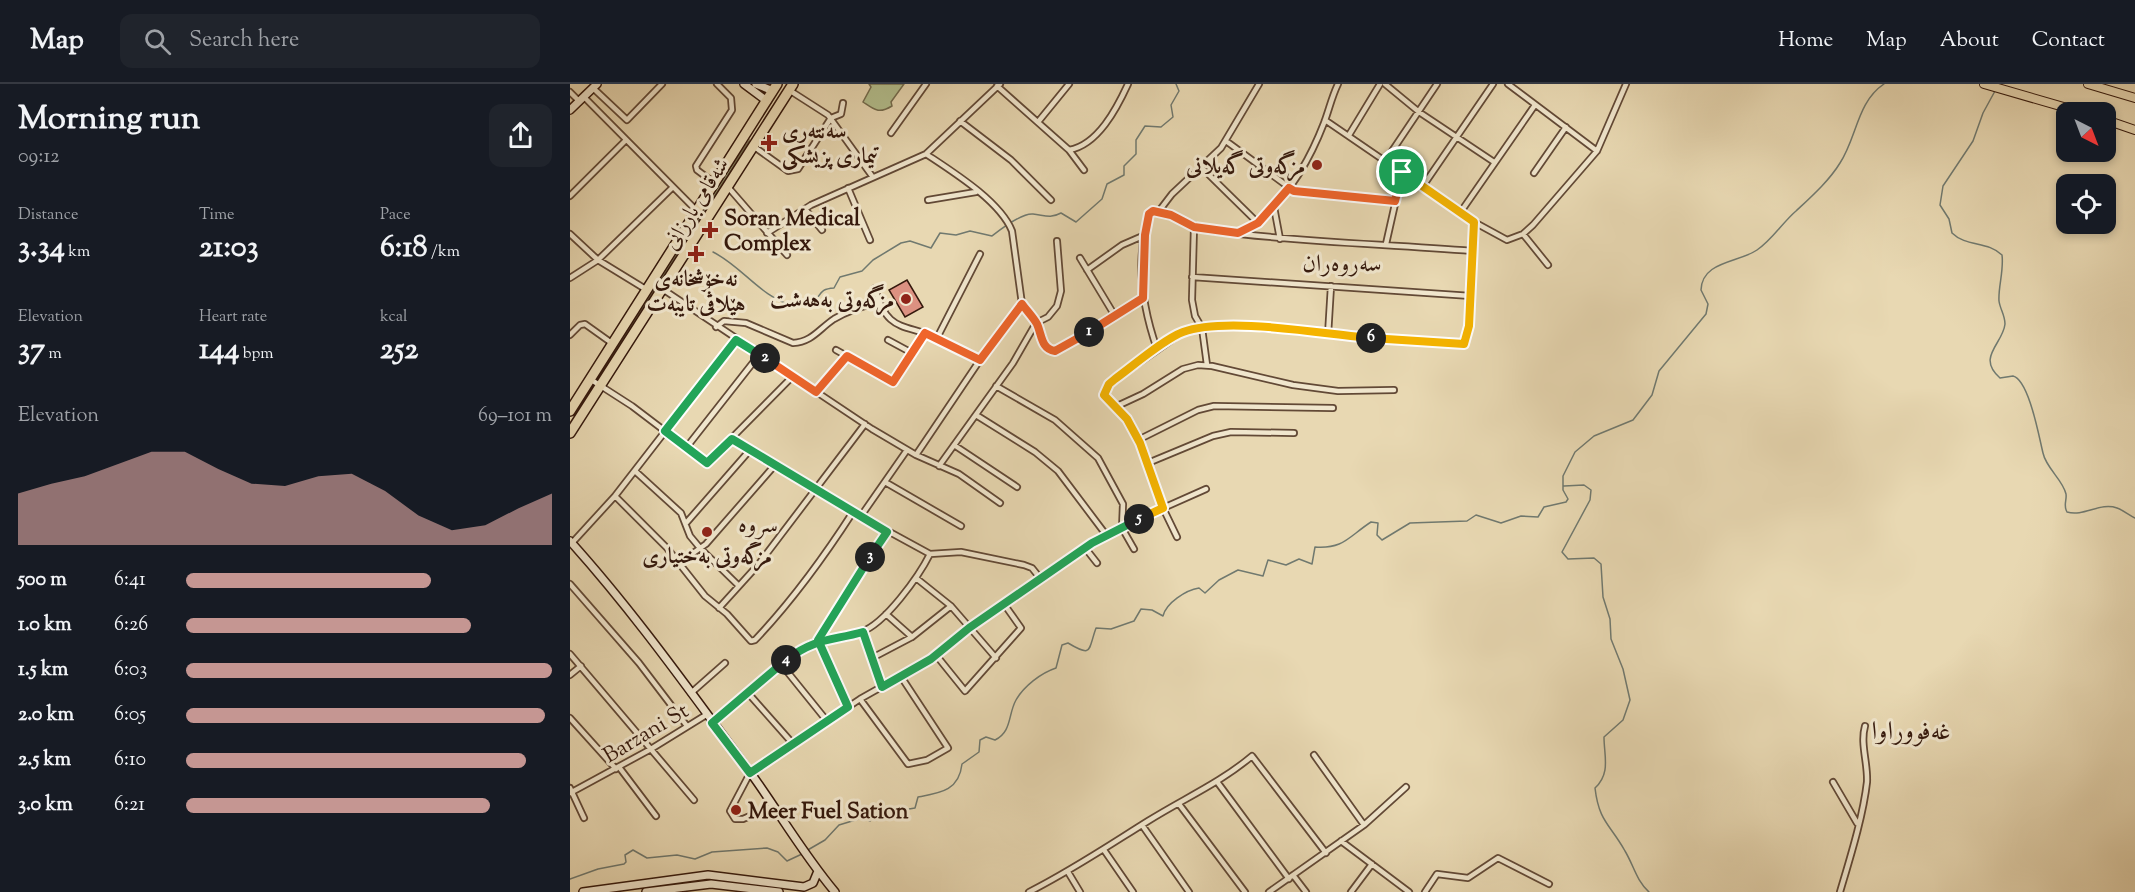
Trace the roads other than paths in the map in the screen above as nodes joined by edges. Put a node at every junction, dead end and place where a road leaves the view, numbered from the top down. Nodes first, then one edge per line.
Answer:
1 (662, 84) edge
2 (717, 84) edge
3 (744, 84) edge
4 (756, 84) edge
5 (926, 84) edge
6 (1128, 84) edge
7 (1259, 84) edge
8 (1338, 84) edge
9 (1380, 84) edge
10 (1385, 84) edge
11 (1437, 84) edge
12 (1493, 84) edge
13 (1508, 84) edge
14 (1626, 84) edge
15 (1984, 84) edge
16 (2088, 84) edge
17 (999, 85) edge
18 (1067, 85) edge
19 (595, 86) edge
20 (775, 87) edge
21 (791, 87) edge
22 (570, 92) edge
23 (2135, 98) edge
24 (582, 99) junction
25 (767, 101) junction
26 (843, 104) dead end
27 (1535, 105) junction
28 (2056, 105) edge
29 (570, 110) edge
30 (1419, 112) junction
31 (831, 118) junction
32 (1325, 120) junction
33 (960, 122) junction
34 (1038, 122) junction
35 (2116, 123) edge
36 (1566, 127) junction
37 (2135, 130) edge
38 (745, 133) junction
39 (891, 133) dead end
40 (1349, 135) junction
41 (1458, 137) junction
42 (625, 141) junction
43 (1226, 141) junction
44 (755, 143) junction
45 (1069, 150) junction
46 (1597, 151) junction
47 (926, 154) junction
48 (1386, 160) junction
49 (1494, 162) junction
50 (1201, 167) junction
51 (1084, 170) dead end
52 (1402, 172) junction
53 (1534, 173) dead end
54 (872, 176) junction
55 (713, 182) junction
56 (1423, 186) junction
57 (673, 187) junction
58 (728, 187) junction
59 (848, 188) junction
60 (1289, 188) junction
61 (976, 192) junction
62 (570, 196) edge
63 (928, 200) dead end
64 (1052, 200) dead end
65 (1395, 201) junction
66 (1274, 207) junction
67 (806, 208) junction
68 (696, 209) junction
69 (1159, 211) junction
70 (1460, 213) junction
71 (1474, 222) junction
72 (1258, 223) junction
73 (1194, 227) junction
74 (822, 230) dead end
75 (767, 233) junction
76 (1238, 233) junction
77 (570, 234) edge
78 (1523, 234) junction
79 (1145, 235) junction
80 (1280, 239) junction
81 (870, 240) dead end
82 (1057, 241) dead end
83 (1386, 244) junction
84 (1472, 250) junction
85 (980, 254) dead end
86 (787, 255) dead end
87 (1080, 258) dead end
88 (598, 260) junction
89 (1548, 265) dead end
90 (1087, 270) junction
91 (1192, 277) junction
92 (570, 278) edge
93 (1331, 286) junction
94 (875, 288) dead end
95 (664, 290) junction
96 (648, 291) junction
97 (1471, 296) junction
98 (1143, 298) junction
99 (879, 302) junction
100 (1022, 304) junction
101 (1115, 316) junction
102 (1036, 323) junction
103 (716, 327) junction
104 (1202, 328) junction
105 (925, 333) junction
106 (1328, 334) junction
107 (570, 336) edge
108 (937, 338) junction
109 (736, 340) junction
110 (888, 340) dead end
111 (613, 344) junction
112 (1157, 349) junction
113 (836, 350) dead end
114 (912, 353) junction
115 (759, 354) junction
116 (847, 356) junction
117 (980, 360) junction
118 (1207, 365) junction
119 (793, 376) junction
120 (590, 379) junction
121 (602, 386) junction
122 (996, 386) junction
123 (1394, 390) dead end
124 (816, 392) junction
125 (1115, 407) junction
126 (1333, 408) dead end
127 (570, 411) edge
128 (976, 415) junction
129 (865, 424) junction
130 (665, 431) junction
131 (570, 433) edge
132 (1294, 433) dead end
133 (732, 439) junction
134 (1138, 440) junction
135 (954, 445) junction
136 (686, 448) junction
137 (750, 450) junction
138 (907, 450) junction
139 (916, 455) junction
140 (1148, 463) junction
141 (775, 465) junction
142 (939, 466) junction
143 (635, 471) junction
144 (885, 482) junction
145 (1017, 487) dead end
146 (817, 488) junction
147 (1206, 489) dead end
148 (615, 496) junction
149 (1000, 503) dead end
150 (1163, 508) junction
151 (853, 512) junction
152 (861, 516) junction
153 (687, 522) junction
154 (961, 526) dead end
155 (1122, 528) junction
156 (887, 532) junction
157 (1107, 536) junction
158 (1177, 537) dead end
159 (571, 542) edge
160 (1087, 546) junction
161 (700, 548) junction
162 (1134, 549) dead end
163 (930, 554) junction
164 (679, 563) junction
165 (1097, 563) dead end
166 (916, 578) junction
167 (1040, 578) junction
168 (570, 584) edge
169 (739, 586) junction
170 (1004, 604) junction
171 (951, 606) junction
172 (720, 608) junction
173 (886, 614) junction
174 (969, 628) junction
175 (863, 632) junction
176 (912, 637) junction
177 (818, 640) junction
178 (570, 654) edge
179 (936, 655) junction
180 (996, 657) junction
181 (872, 658) junction
182 (725, 663) dead end
183 (781, 664) junction
184 (580, 666) junction
185 (570, 675) edge
186 (900, 675) junction
187 (882, 687) junction
188 (748, 693) junction
189 (690, 694) junction
190 (860, 699) junction
191 (848, 707) junction
192 (706, 715) junction
193 (570, 718) edge
194 (827, 721) junction
195 (712, 723) junction
196 (687, 726) junction
197 (1864, 726) dead end
198 (794, 745) junction
199 (651, 749) junction
200 (1314, 755) dead end
201 (618, 768) junction
202 (750, 773) junction
203 (1833, 782) dead end
204 (1218, 783) junction
205 (1406, 787) dead end
206 (571, 791) edge
207 (694, 800) dead end
208 (1179, 804) junction
209 (773, 806) junction
210 (656, 816) dead end
211 (584, 818) dead end
212 (1857, 823) junction
213 (1142, 825) junction
214 (1364, 825) junction
215 (1341, 841) junction
216 (1104, 850) junction
217 (1326, 853) junction
218 (1372, 864) junction
219 (818, 871) junction
220 (1068, 872) junction
221 (1291, 877) junction
222 (1549, 884) dead end
223 (1043, 885) junction
224 (804, 889) edge
225 (583, 892) edge
226 (646, 892) edge
227 (779, 892) edge
228 (835, 892) edge
229 (1029, 892) edge
230 (1048, 892) edge
231 (1080, 892) edge
232 (1133, 892) edge
233 (1189, 892) edge
234 (1245, 892) edge
235 (1269, 892) edge
236 (1306, 892) edge
237 (1351, 892) edge
238 (1409, 892) edge
239 (1425, 892) edge
240 (1840, 892) edge

1 - 19 street
2 - 55 street
3 - 25 street
4 - 20 street
5 - 39 street
6 - 45 street
7 - 43 street
8 - 32 street
9 - 40 street
10 - 30 street
11 - 30 street
12 - 41 street
13 - 27 street
14 - 46 street
15 - 28 main road
16 - 23 main road
17 - 33 street
17 - 34 street
18 - 34 street
19 - 24 street
20 - 25 highway, شەقامی بارزانی
21 - 31 street
21 - 44 highway, شەقامی بارزانی
22 - 24 street
24 - 29 street
24 - 42 street
25 - 38 highway, شەقامی بارزانی
26 - 31 street
27 - 36 street
27 - 49 street
30 - 41 street
30 - 48 street
31 - 44 street
31 - 54 street
32 - 40 street
32 - 60 street
33 - 47 street
33 - 64 street
34 - 45 street
35 - 37 main road
36 - 46 street
36 - 53 street
38 - 44 highway
38 - 55 highway, شەقامی بارزانی
40 - 48 street
41 - 49 street
41 - 56 street
42 - 57 street
42 - 62 street
43 - 50 street
43 - 60 street
44 - 58 highway, شەقامی بارزانی
45 - 51 street
46 - 78 street
47 - 54 street
47 - 61 street
48 - 52 street
49 - 70 street
50 - 69 street
50 - 72 street
52 - 56 street
52 - 65 street
54 - 59 street
55 - 68 highway, شەقامی بارزانی
56 - 70 street
57 - 68 street
57 - 88 street
58 - 75 street
58 - 95 highway, شەقامی بارزانی
59 - 67 street
59 - 81 street
60 - 65 street
60 - 66 street
61 - 63 street
61 - 100 street
65 - 83 street
66 - 72 street
66 - 80 street
67 - 74 street
67 - 75 street
68 - 96 highway, شەقامی بارزانی
69 - 73 street
69 - 79 street
70 - 71 street
71 - 78 street
71 - 84 street
72 - 76 street
73 - 76 street
73 - 91 street
75 - 86 street
76 - 80 street
77 - 88 street
78 - 89 street
79 - 90 street
79 - 98 street
80 - 83 street
82 - 102 street
83 - 84 street
84 - 97 street
85 - 108 street
87 - 90 street
88 - 92 street
88 - 96 street
90 - 101 street
91 - 93 street
91 - 104 street
93 - 97 street
93 - 106 street
94 - 99 street
95 - 103 street
95 - 121 highway, شەقامی بارزانی
96 - 111 highway, شەقامی بارزانی
97 - 106 street
98 - 101 street
98 - 112 street
99 - 103 street
99 - 105 street
100 - 102 street
100 - 117 street
101 - 102 street
102 - 122 street
103 - 109 street
104 - 106 street
104 - 112 street
104 - 118 street
105 - 108 street
105 - 114 street
107 - 111 street
108 - 117 street
109 - 115 street
109 - 130 street
110 - 114 street
111 - 120 highway, شەقامی بارزانی
112 - 125 street
113 - 116 street
114 - 116 street
115 - 119 street
115 - 136 street
116 - 124 street
117 - 139 street
118 - 123 street
118 - 125 street
119 - 124 street
119 - 133 street
120 - 121 street
120 - 127 highway, شەقامی بارزانی
121 - 130 street
121 - 131 highway, شەقامی بارزانی
122 - 128 street
122 - 155 street
124 - 129 street
125 - 134 street
126 - 134 street
128 - 135 street
128 - 157 street
129 - 138 street
129 - 146 street
130 - 136 street
130 - 143 street
132 - 140 street
133 - 136 street
133 - 137 street
134 - 140 street
135 - 142 street
135 - 145 street
137 - 141 street
137 - 153 street
138 - 139 street
138 - 144 street
139 - 142 street
140 - 150 street
141 - 146 street
141 - 161 street
142 - 149 street
143 - 148 street
143 - 153 street
144 - 152 street
144 - 154 street
146 - 151 street
146 - 169 street
147 - 150 street
148 - 159 street
148 - 164 street
150 - 155 street
150 - 158 street
151 - 152 street
151 - 172 street
152 - 156 street
153 - 161 street
155 - 157 street
155 - 162 street
156 - 163 street
156 - 177 street
157 - 160 street
159 - 189 street
160 - 165 street
160 - 167 street
161 - 164 street
161 - 169 street
163 - 166 street
163 - 167 street
164 - 172 street
166 - 171 street
166 - 173 street
167 - 170 street
168 - 196 street
169 - 172 street
170 - 174 street
170 - 180 street
171 - 174 street
171 - 176 street
173 - 175 street
173 - 176 street
174 - 179 street
174 - 180 street
175 - 177 street
175 - 181 street
176 - 181 street
177 - 183 street
177 - 191 street
178 - 184 street
179 - 180 street
179 - 186 street
181 - 187 street
182 - 189 street
183 - 188 street
183 - 194 street
184 - 185 street
184 - 199 street
186 - 187 street
186 - 190 street
187 - 190 street
188 - 195 street
188 - 198 street
189 - 192 street
190 - 191 street
191 - 194 street
192 - 195 street
192 - 196 street, Barzani St
193 - 201 street
194 - 198 street
195 - 202 street
196 - 199 street, Barzani St
197 - 212 street
198 - 202 street
199 - 201 street, Barzani St
199 - 207 street
200 - 214 street
201 - 206 street, Barzani St
201 - 210 street
202 - 209 street
202 - 209 street
203 - 212 street
204 - 208 street
204 - 217 street
204 - 221 street
205 - 214 street
206 - 211 street
208 - 213 street
208 - 234 street
209 - 219 street
212 - 240 street
213 - 216 street
213 - 233 street
214 - 215 street
215 - 217 street
215 - 218 street
216 - 220 street
216 - 232 street
217 - 221 street
218 - 237 street
218 - 238 street
219 - 224 street
219 - 228 street
220 - 223 street
220 - 231 street
221 - 235 street
221 - 236 street
222 - 239 street
223 - 229 street
223 - 230 street
224 - 225 street
226 - 227 street

